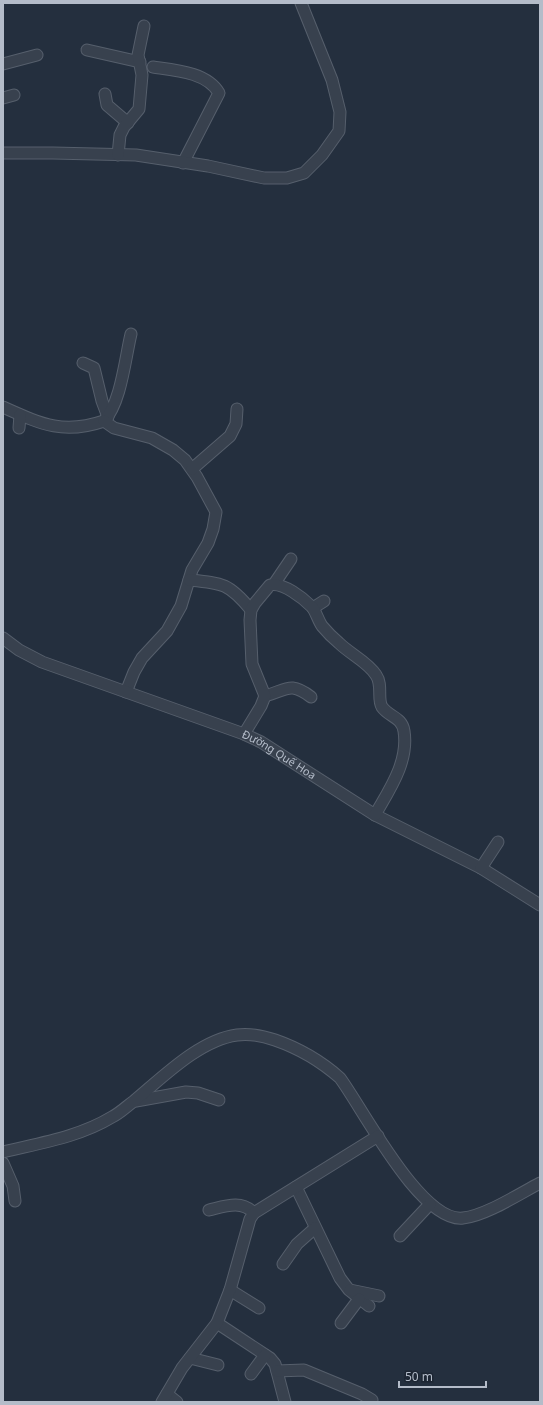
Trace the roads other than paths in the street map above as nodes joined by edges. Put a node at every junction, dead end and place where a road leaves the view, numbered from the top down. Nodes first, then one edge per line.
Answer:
1 (301, 3) edge
2 (144, 26) dead end
3 (87, 50) dead end
4 (37, 55) dead end
5 (140, 62) junction
6 (3, 64) edge
7 (153, 67) dead end
8 (105, 94) dead end
9 (14, 95) dead end
10 (3, 98) edge
11 (128, 123) junction
12 (3, 153) edge
13 (118, 154) junction
14 (183, 163) junction
15 (131, 334) dead end
16 (83, 363) dead end
17 (3, 407) edge
18 (236, 409) dead end
19 (20, 415) junction
20 (106, 419) junction
21 (19, 428) dead end
22 (192, 469) junction
23 (291, 559) dead end
24 (189, 580) junction
25 (274, 584) junction
26 (324, 601) dead end
27 (313, 608) junction
28 (251, 610) junction
29 (3, 638) edge
30 (126, 692) junction
31 (265, 696) junction
32 (311, 697) dead end
33 (244, 734) junction
34 (375, 815) junction
35 (498, 842) dead end
36 (481, 868) junction
37 (540, 905) edge
38 (219, 1100) dead end
39 (131, 1102) junction
40 (378, 1136) junction
41 (3, 1152) edge
42 (3, 1163) edge
43 (540, 1183) edge
44 (296, 1188) junction
45 (15, 1201) dead end
46 (430, 1204) junction
47 (209, 1210) dead end
48 (254, 1213) junction
49 (315, 1228) junction
50 (400, 1236) dead end
51 (283, 1264) dead end
52 (230, 1290) junction
53 (350, 1290) junction
54 (379, 1296) dead end
55 (359, 1299) junction
56 (369, 1306) dead end
57 (259, 1308) dead end
58 (217, 1323) junction
59 (341, 1323) dead end
60 (265, 1355) junction
61 (190, 1358) junction
62 (218, 1365) dead end
63 (277, 1371) junction
64 (250, 1374) dead end
65 (164, 1398) edge
66 (372, 1400) dead end
67 (177, 1402) edge
68 (285, 1402) edge

1 - 14 street
2 - 5 street
3 - 5 street
4 - 6 street
5 - 11 street
7 - 14 street
8 - 11 street
9 - 10 street
11 - 13 street
12 - 13 street
13 - 14 street
15 - 20 street
16 - 20 street
17 - 19 street
18 - 22 street
19 - 20 street
19 - 21 street
20 - 22 street
22 - 24 street
23 - 25 street
24 - 28 street
24 - 30 street
25 - 27 street
25 - 28 street
26 - 27 street
27 - 34 street
28 - 31 street
29 - 30 street, Đường Quế Hoa
30 - 33 street, Đường Quế Hoa
31 - 32 street
31 - 33 street
33 - 34 street, Đường Quế Hoa
34 - 36 street, Đường Quế Hoa
35 - 36 street
36 - 37 street, Đường Quế Hoa
38 - 39 street
39 - 40 street
39 - 41 street
40 - 44 street
40 - 46 street
42 - 45 street
43 - 46 street
44 - 48 street
44 - 49 street
46 - 50 street
47 - 48 street
48 - 52 street
49 - 51 street
49 - 53 street
52 - 57 street
52 - 58 street
53 - 54 street
53 - 55 street
55 - 56 street
55 - 59 street
58 - 60 street
58 - 61 street
60 - 63 street
60 - 64 street
61 - 62 street
61 - 65 street
63 - 66 street
63 - 68 street
65 - 67 street

